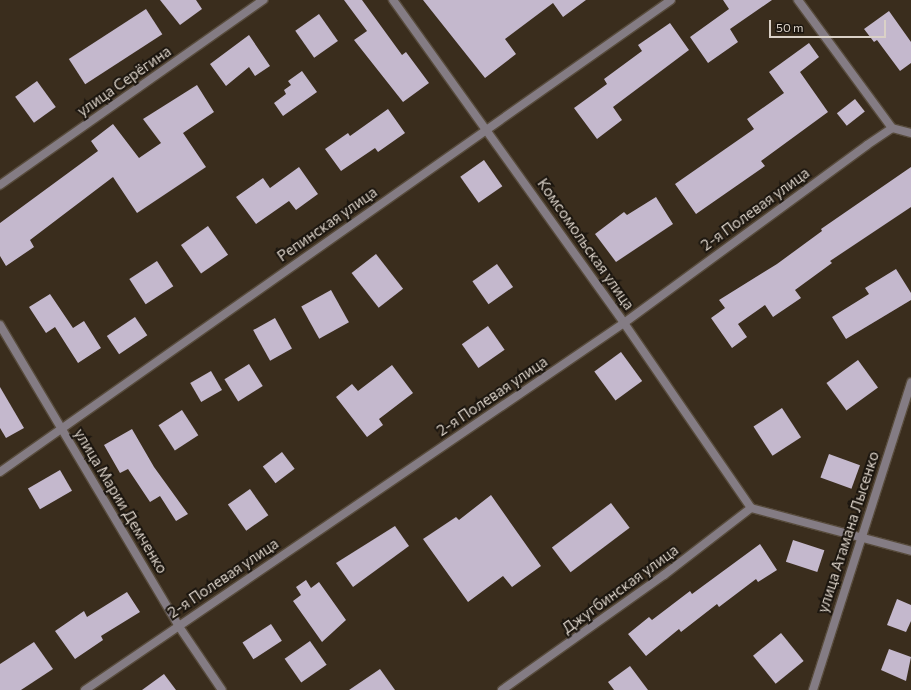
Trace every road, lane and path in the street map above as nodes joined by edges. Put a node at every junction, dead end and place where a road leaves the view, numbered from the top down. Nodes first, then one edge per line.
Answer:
1 (263, 0) edge
2 (393, 0) edge
3 (671, 0) edge
4 (798, 0) edge
5 (892, 128) junction
6 (487, 129) junction
7 (911, 133) edge
8 (0, 185) edge
9 (624, 323) junction
10 (0, 325) edge
11 (911, 382) edge
12 (62, 429) junction
13 (0, 472) edge
14 (751, 508) junction
15 (860, 535) junction
16 (911, 551) edge
17 (178, 625) junction
18 (85, 690) edge
19 (222, 690) edge
20 (502, 690) edge
21 (813, 690) edge

1 - 8 street, улица Серёгина
2 - 6 street, Комсомольская улица
3 - 6 street, Репинская улица
4 - 5 street
5 - 7 street
5 - 9 street, 2-я Полевая улица
6 - 9 street, Комсомольская улица
6 - 12 street, Репинская улица
9 - 14 street, Комсомольская улица
9 - 17 street, 2-я Полевая улица
10 - 12 street, улица Марии Демченко
11 - 15 street, улица Атамана Лысенко
12 - 13 street, Репинская улица
12 - 17 street, улица Марии Демченко
14 - 15 street
14 - 20 street, Джугбинская улица
15 - 16 street
15 - 21 street, улица Атамана Лысенко
17 - 18 street, 2-я Полевая улица
17 - 19 street, улица Марии Демченко

